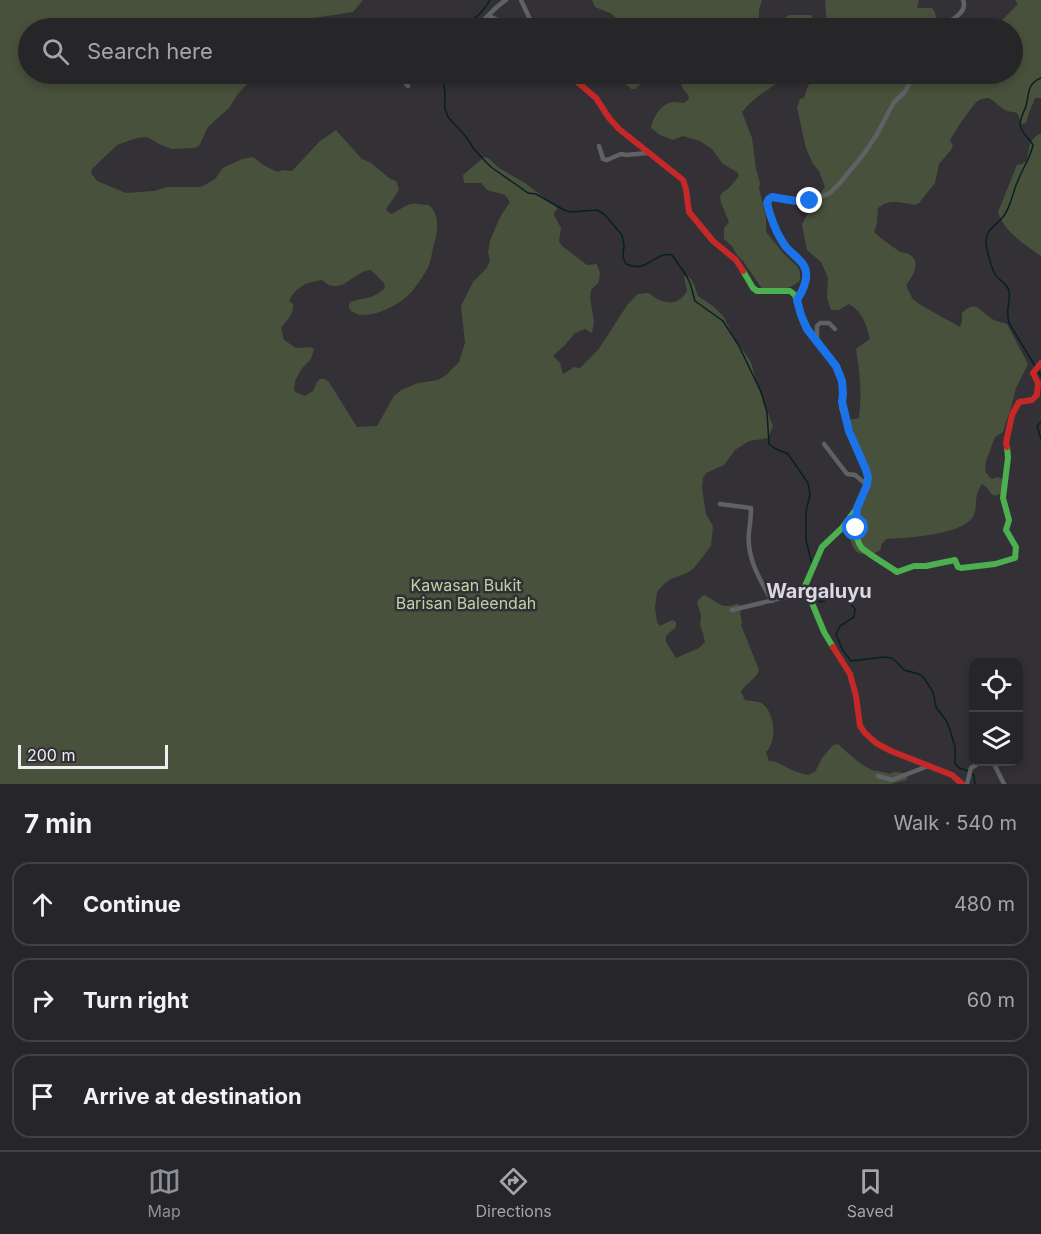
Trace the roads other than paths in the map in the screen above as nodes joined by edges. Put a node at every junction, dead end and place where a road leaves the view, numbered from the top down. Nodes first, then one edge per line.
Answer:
1 (506, 0) edge
2 (521, 0) edge
3 (963, 0) edge
4 (489, 16) junction
5 (486, 18) edge
6 (493, 18) edge
7 (529, 18) edge
8 (954, 18) edge
9 (577, 84) edge
10 (909, 84) edge
11 (599, 146) dead end
12 (649, 153) junction
13 (797, 300) junction
14 (835, 329) dead end
15 (817, 341) junction
16 (1040, 365) edge
17 (824, 444) dead end
18 (867, 485) junction
19 (720, 504) dead end
20 (857, 508) junction
21 (807, 592) junction
22 (772, 601) junction
23 (732, 610) dead end
24 (928, 766) junction
25 (974, 766) edge
26 (995, 766) edge
27 (878, 776) dead end
28 (964, 784) edge
29 (1004, 784) edge

1 - 4 street
2 - 7 street
3 - 8 street
4 - 5 street
4 - 6 street
9 - 12 street
10 - 13 street
11 - 12 street
12 - 13 street
13 - 15 street
14 - 15 street
15 - 18 street
16 - 20 street
17 - 18 street
18 - 20 street
19 - 22 street
20 - 21 street
21 - 22 street
21 - 24 street
22 - 23 street
24 - 27 street
24 - 28 street
25 - 28 street
26 - 29 street

